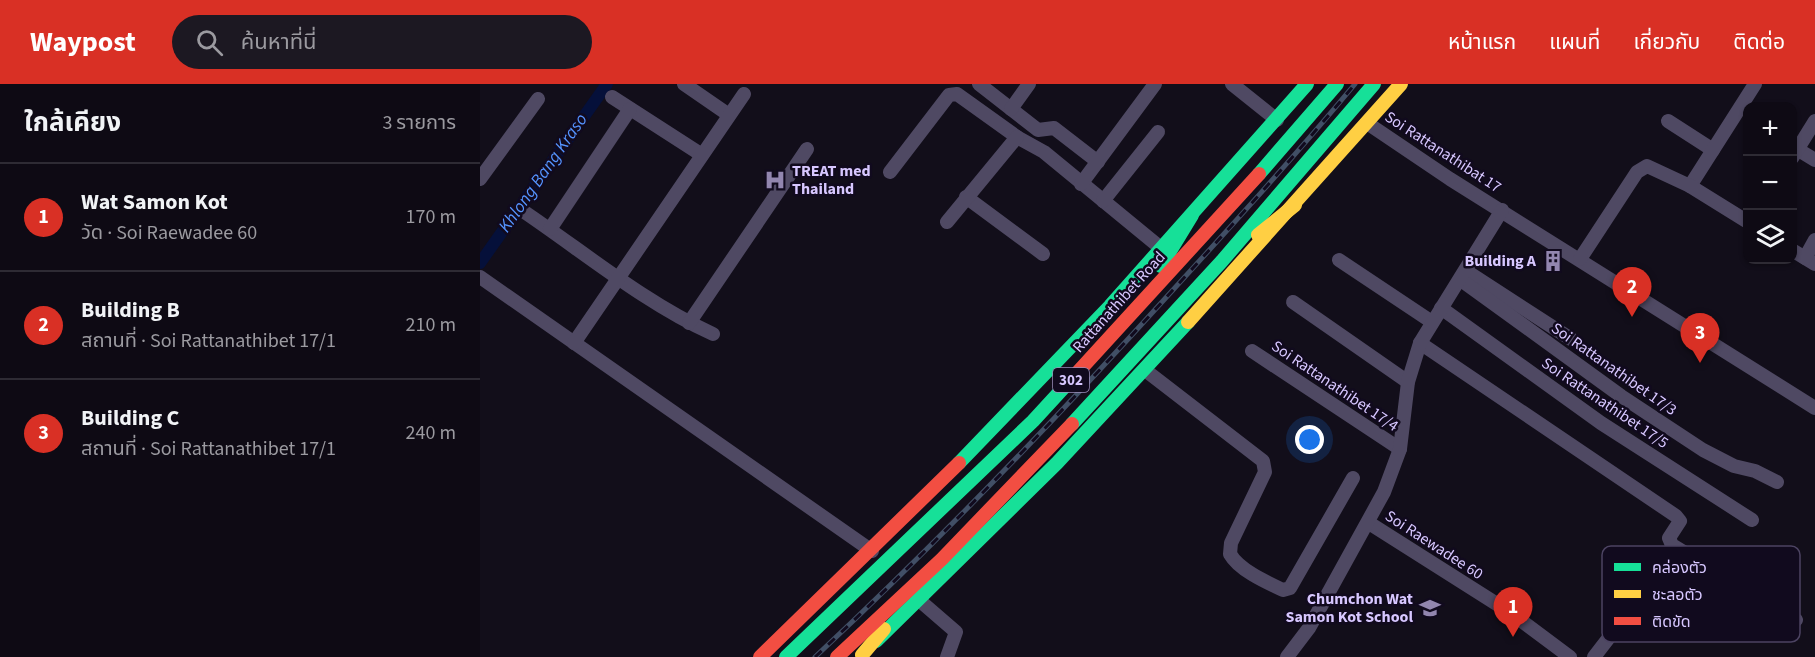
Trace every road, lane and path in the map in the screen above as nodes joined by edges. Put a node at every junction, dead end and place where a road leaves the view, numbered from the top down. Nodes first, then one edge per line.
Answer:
1 (684, 84) edge
2 (979, 84) edge
3 (1029, 84) edge
4 (1155, 84) edge
5 (1232, 84) edge
6 (1307, 84) edge
7 (1337, 84) edge
8 (1374, 84) edge
9 (1401, 84) edge
10 (1755, 84) edge
11 (744, 94) dead end
12 (612, 97) dead end
13 (538, 99) dead end
14 (630, 109) junction
15 (1011, 109) junction
16 (729, 115) junction
17 (1742, 116) edge
18 (1277, 120) junction
19 (1668, 121) dead end
20 (1815, 121) edge
21 (1367, 123) junction
22 (1158, 132) dead end
23 (1017, 137) junction
24 (1797, 147) edge
25 (807, 149) dead end
26 (1713, 150) junction
27 (1797, 152) edge
28 (702, 155) junction
29 (1815, 160) edge
30 (1098, 162) junction
31 (890, 172) dead end
32 (480, 179) edge
33 (1081, 184) junction
34 (1690, 186) junction
35 (966, 197) junction
36 (1103, 201) junction
37 (1295, 205) junction
38 (1502, 210) junction
39 (523, 211) dead end
40 (1192, 215) junction
41 (1743, 219) edge
42 (947, 222) dead end
43 (550, 229) junction
44 (1815, 240) edge
45 (1162, 249) junction
46 (1043, 255) dead end
47 (1804, 257) edge
48 (1580, 259) junction
49 (1339, 260) dead end
50 (1464, 275) junction
51 (480, 277) edge
52 (618, 277) junction
53 (1207, 277) junction
54 (1293, 302) dead end
55 (1138, 305) junction
56 (1441, 308) junction
57 (1432, 322) junction
58 (689, 323) junction
59 (713, 334) dead end
60 (1571, 339) dead end
61 (574, 342) junction
62 (1420, 343) junction
63 (1252, 351) dead end
64 (1145, 370) junction
65 (1408, 381) junction
66 (1815, 408) edge
67 (1400, 449) junction
68 (1353, 478) dead end
69 (1777, 482) dead end
70 (1752, 520) dead end
71 (1369, 523) junction
72 (955, 546) junction
73 (1674, 546) edge
74 (872, 551) junction
75 (919, 600) junction
76 (1606, 642) edge
77 (860, 656) edge
78 (760, 657) edge
79 (786, 657) edge
80 (837, 657) edge
81 (946, 657) edge
82 (1287, 657) edge
83 (1569, 657) edge
84 (1594, 657) edge

1 - 16 street
2 - 15 street
3 - 15 street
4 - 30 street
5 - 18 street
6 - 18 main road, Rattanathibet Road / 302
7 - 55 main road, Rattanathibet Road / 302
8 - 53 main road, 302
9 - 21 main road
10 - 17 street
11 - 16 street
12 - 14 street
13 - 32 street
14 - 28 street
14 - 43 street
15 - 30 street
16 - 28 street
17 - 26 street
18 - 40 main road, Rattanathibet Road / 302
19 - 26 street
20 - 24 street
21 - 37 main road
21 - 38 street, Soi Rattanathibat 17
22 - 36 street
23 - 31 street
23 - 33 street
23 - 35 street
25 - 58 street
26 - 34 street
27 - 29 street
28 - 52 street
30 - 33 street
33 - 36 street
34 - 41 street
34 - 48 street
35 - 42 street
35 - 46 street
36 - 45 street
37 - 53 main road
37 - 64 main road
38 - 48 street, Soi Rattanathibat 17
38 - 50 street
39 - 43 street
40 - 45 main road, Rattanathibet Road / 302
40 - 55 main road
43 - 52 street
44 - 47 street
45 - 74 main road, Rattanathibet Road / 302
48 - 66 street, Soi Rattanathibat 17
49 - 57 street
50 - 56 street
50 - 60 street
50 - 69 street, Soi Rattanathibet 17/3
51 - 61 street
52 - 58 street
52 - 61 street
53 - 72 main road, 302
54 - 65 street
55 - 79 main road, Rattanathibet Road / 302
56 - 57 street
56 - 70 street, Soi Rattanathibet 17/5
57 - 62 street
58 - 59 street
61 - 74 street
62 - 65 street
62 - 73 street
63 - 67 street, Soi Rattanathibet 17/4
64 - 68 street
64 - 75 main road
65 - 67 street
67 - 71 street
71 - 82 street
71 - 83 street, Soi Raewadee 60
72 - 77 main road
72 - 80 main road, 302
74 - 78 main road, Rattanathibet Road / 302
75 - 77 main road
75 - 81 street
76 - 84 street

